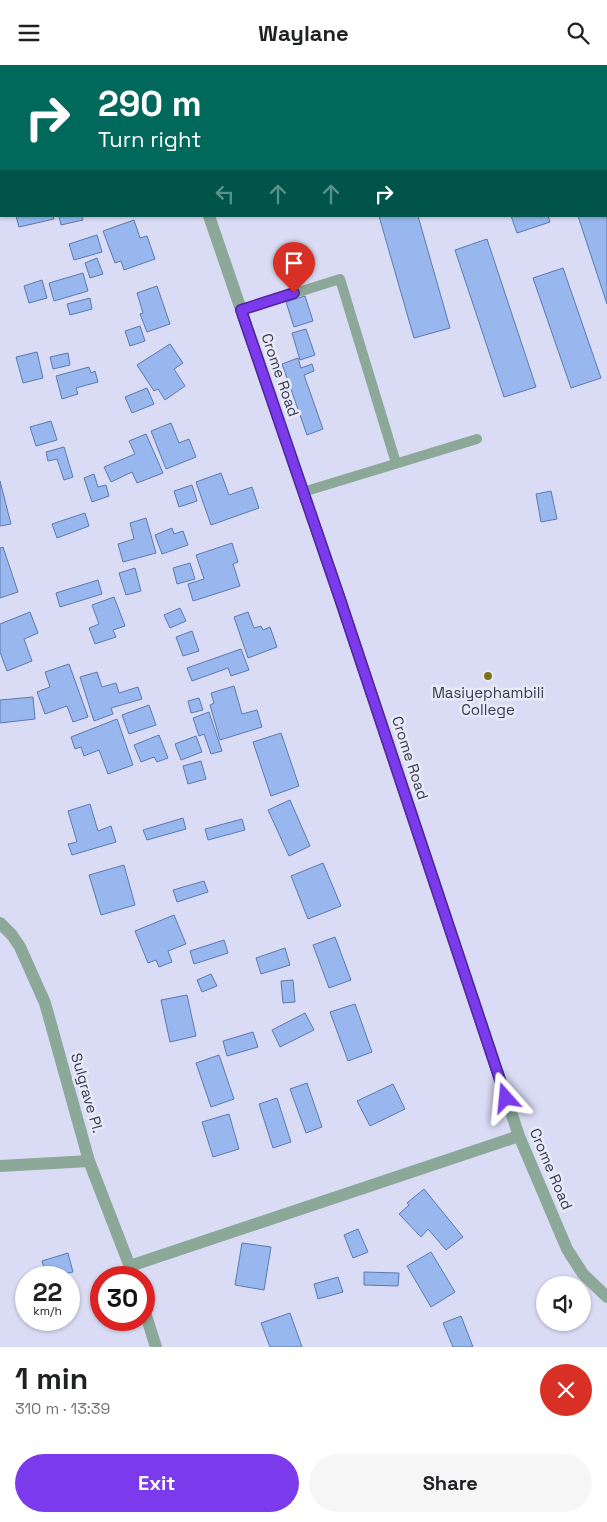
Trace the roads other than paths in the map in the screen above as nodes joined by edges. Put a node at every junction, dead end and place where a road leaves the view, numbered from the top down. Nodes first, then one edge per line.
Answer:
1 (209, 217) edge
2 (241, 310) junction
3 (477, 439) dead end
4 (396, 463) junction
5 (303, 492) junction
6 (0, 923) edge
7 (519, 1135) junction
8 (89, 1161) junction
9 (0, 1166) edge
10 (130, 1266) edge
11 (149, 1266) edge
12 (607, 1297) edge
13 (151, 1331) edge
14 (156, 1347) edge

1 - 2 street, Crome Road
2 - 4 lane
2 - 5 street, Crome Road
3 - 4 lane
4 - 5 lane
5 - 7 street, Crome Road
6 - 8 street, Sulgrave Pl.
7 - 11 street
7 - 12 street, Crome Road
8 - 9 street
8 - 10 street, Sulgrave Pl.
13 - 14 street

